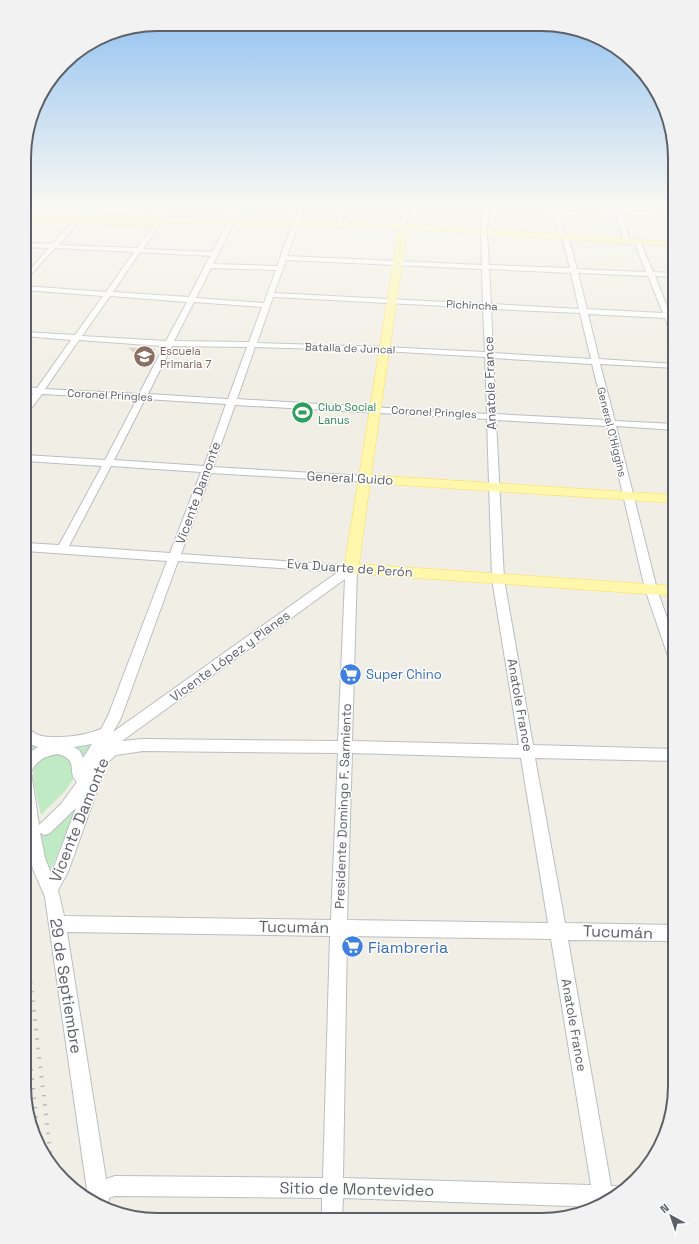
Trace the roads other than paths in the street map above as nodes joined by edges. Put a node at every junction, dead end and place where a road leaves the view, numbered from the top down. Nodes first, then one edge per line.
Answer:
1 (40, 262) edge
2 (129, 262) edge
3 (211, 262) edge
4 (392, 262) edge
5 (398, 262) edge
6 (399, 262) edge
7 (486, 262) edge
8 (570, 262) edge
9 (643, 262) edge
10 (282, 263) junction
11 (209, 266) junction
12 (486, 266) junction
13 (572, 270) junction
14 (31, 272) edge
15 (649, 274) junction
16 (668, 275) edge
17 (31, 289) edge
18 (106, 295) junction
19 (268, 300) junction
20 (191, 301) junction
21 (391, 301) junction
22 (487, 306) junction
23 (668, 309) edge
24 (583, 311) junction
25 (668, 316) edge
26 (31, 334) edge
27 (76, 338) junction
28 (169, 343) junction
29 (251, 345) junction
30 (384, 350) junction
31 (489, 355) junction
32 (595, 362) junction
33 (668, 366) edge
34 (31, 390) edge
35 (39, 391) junction
36 (141, 396) junction
37 (31, 402) edge
38 (231, 402) junction
39 (375, 409) junction
40 (491, 415) junction
41 (610, 422) junction
42 (668, 426) edge
43 (31, 458) edge
44 (109, 464) junction
45 (207, 470) junction
46 (365, 479) junction
47 (494, 487) junction
48 (628, 496) junction
49 (668, 499) edge
50 (31, 547) edge
51 (62, 549) junction
52 (175, 556) junction
53 (352, 569) junction
54 (498, 579) junction
55 (651, 589) junction
56 (668, 590) edge
57 (668, 639) edge
58 (114, 718) junction
59 (133, 726) junction
60 (31, 738) edge
61 (107, 742) junction
62 (345, 747) junction
63 (528, 751) junction
64 (668, 755) edge
65 (31, 758) edge
66 (80, 777) junction
67 (31, 822) edge
68 (50, 889) junction
69 (57, 925) junction
70 (339, 927) junction
71 (558, 930) junction
72 (668, 934) edge
73 (332, 1188) junction
74 (607, 1194) edge
75 (98, 1196) edge
76 (601, 1198) edge
77 (332, 1213) edge

1 - 14 street
2 - 18 street
3 - 11 street
4 - 10 street
5 - 21 main road, Presidente Domingo F. Sarmiento
6 - 12 street
7 - 12 street, Anatole France
8 - 13 street, General O'Higgins
9 - 15 street
10 - 11 street
10 - 19 street, Vicente Damonte
11 - 20 street
12 - 13 street
12 - 22 street, Anatole France
13 - 15 street
13 - 24 street, General O'Higgins
15 - 16 street
15 - 23 street
17 - 18 street, Pichincha
18 - 20 street, Pichincha
18 - 27 street
19 - 20 street, Pichincha
19 - 21 street, Pichincha
19 - 29 street, Vicente Damonte
20 - 28 street
21 - 22 street, Pichincha
21 - 30 main road, Presidente Domingo F. Sarmiento
22 - 24 street, Pichincha
22 - 31 street, Anatole France
24 - 25 street, Pichincha
24 - 32 street, General O'Higgins
26 - 27 street, Batalla de Juncal
27 - 28 street, Batalla de Juncal
27 - 35 street
28 - 29 street, Batalla de Juncal
28 - 36 street
29 - 30 street, Batalla de Juncal
29 - 38 street, Vicente Damonte
30 - 31 street, Batalla de Juncal
30 - 39 main road, Presidente Domingo F. Sarmiento
31 - 32 street, Batalla de Juncal
31 - 40 street, Anatole France
32 - 33 street, Batalla de Juncal
32 - 41 street, General O'Higgins
34 - 35 street, Coronel Pringles
35 - 36 street, Coronel Pringles
35 - 37 street
36 - 38 street, Coronel Pringles
36 - 44 street
38 - 39 street, Coronel Pringles
38 - 45 street, Vicente Damonte
39 - 40 street, Coronel Pringles
39 - 46 main road, Presidente Domingo F. Sarmiento
40 - 41 street, Coronel Pringles
40 - 47 street, Anatole France
41 - 42 street, Coronel Pringles
41 - 48 street, General O'Higgins
43 - 44 street, General Guido
44 - 45 street, General Guido
44 - 51 street
45 - 46 street, General Guido
45 - 52 street, Vicente Damonte
46 - 47 main road, General Guido
46 - 53 main road, Presidente Domingo F. Sarmiento
47 - 48 main road, General Guido
47 - 54 street, Anatole France
48 - 49 main road, General Guido
48 - 55 street, General O'Higgins
50 - 51 street, Eva Duarte de Perón
51 - 52 street, Eva Duarte de Perón
52 - 53 street, Eva Duarte de Perón
52 - 58 street, Vicente Damonte
53 - 54 main road, Eva Duarte de Perón
53 - 59 street, Vicente López y Planes
53 - 62 street, Presidente Domingo F. Sarmiento
54 - 55 main road, Eva Duarte de Perón
54 - 63 street, Anatole France
55 - 56 main road, Eva Duarte de Perón
55 - 57 street, General O'Higgins
58 - 59 street
58 - 61 street, Vicente Damonte
59 - 61 street, Vicente López y Planes
60 - 61 street
61 - 62 street
61 - 66 street, Vicente Damonte
61 - 66 street, Vicente Damonte
61 - 68 street, Vicente Damonte
62 - 63 street
62 - 70 street, Presidente Domingo F. Sarmiento
63 - 64 street
63 - 71 street, Anatole France
65 - 66 street
67 - 68 street, 29 de Septiembre
68 - 69 street, 29 de Septiembre
69 - 70 street, Tucumán
69 - 75 street, 29 de Septiembre
70 - 71 street, Tucumán
70 - 73 street, Presidente Domingo F. Sarmiento
71 - 72 street, Tucumán
71 - 74 street, Anatole France
73 - 75 street, Sitio de Montevideo
73 - 76 street, Sitio de Montevideo
73 - 77 street, Presidente Domingo F. Sarmiento

